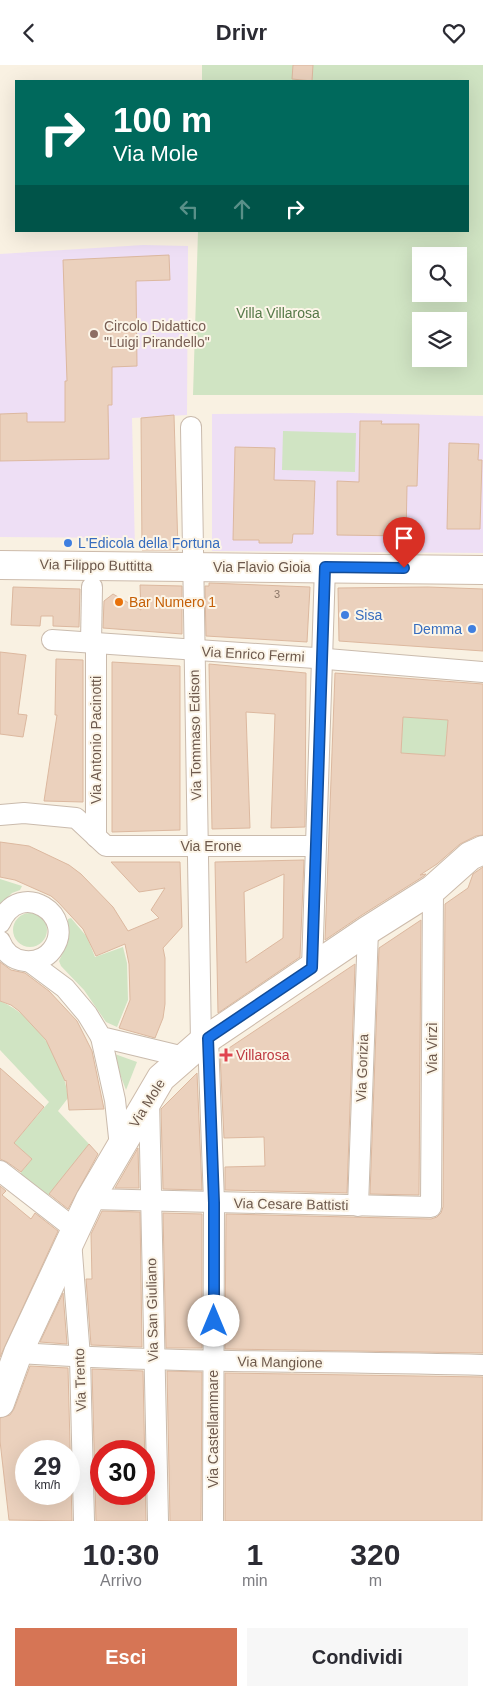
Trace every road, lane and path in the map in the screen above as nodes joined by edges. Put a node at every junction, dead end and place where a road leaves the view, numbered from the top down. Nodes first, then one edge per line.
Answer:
1 (190, 427) dead end
2 (0, 565) edge
3 (192, 566) junction
4 (325, 567) junction
5 (483, 570) edge
6 (92, 587) dead end
7 (52, 640) dead end
8 (94, 643) junction
9 (193, 651) junction
10 (323, 659) junction
11 (483, 672) edge
12 (0, 815) edge
13 (101, 841) junction
14 (197, 846) junction
15 (316, 846) junction
16 (483, 849) edge
17 (433, 889) junction
18 (0, 923) edge
19 (368, 930) junction
20 (0, 941) edge
21 (30, 962) junction
22 (312, 968) junction
23 (101, 1037) junction
24 (198, 1046) junction
25 (148, 1099) junction
26 (120, 1147) junction
27 (0, 1171) edge
28 (90, 1199) junction
29 (150, 1201) junction
30 (214, 1203) junction
31 (358, 1206) junction
32 (431, 1207) joint
33 (74, 1235) junction
34 (11, 1356) edge
35 (80, 1357) junction
36 (153, 1359) junction
37 (213, 1361) junction
38 (483, 1365) edge
39 (0, 1403) edge
40 (84, 1521) edge
41 (158, 1521) edge
42 (213, 1521) edge

1 - 3 street, Via Tommaso Edison
2 - 3 street, Via Filippo Buttitta
3 - 4 street, Via Flavio Gioia
3 - 9 street, Via Tommaso Edison
4 - 5 street, Via Flavio Gioia
4 - 10 street
6 - 8 street, Via Antonio Pacinotti
7 - 8 street, Via Enrico Fermi
8 - 9 street, Via Enrico Fermi
8 - 13 street, Via Antonio Pacinotti
9 - 10 street, Via Enrico Fermi
9 - 14 street, Via Tommaso Edison
10 - 11 street, Via Enrico Fermi
10 - 15 street
12 - 13 street
13 - 14 street, Via Erone
14 - 15 street, Via Erone
14 - 24 street, Via Tommaso Edison
15 - 22 street
16 - 17 street, Via Mole
17 - 19 street, Via Mole
17 - 32 street, Via Virzì
18 - 21 street
19 - 22 street, Via Mole
19 - 31 street, Via Gorizia
20 - 21 street
21 - 23 street
22 - 24 street, Via Mole
23 - 24 street
23 - 26 street
24 - 25 street, Via Mole
24 - 30 street, Via Castellammare
25 - 26 street, Via Mole
25 - 29 street, Via San Giuliano
26 - 28 street, Via Mole
27 - 33 street
28 - 29 street, Via Cesare Battisti
28 - 33 street, Via Mole
29 - 30 street, Via Cesare Battisti
29 - 36 street, Via San Giuliano
30 - 31 street, Via Cesare Battisti
30 - 37 street, Via Castellammare
31 - 32 street, Via Cesare Battisti
33 - 34 street, Via Mole
33 - 35 street, Via Trento
34 - 35 street, Via Mangione
34 - 39 street, Via Mole
35 - 36 street, Via Mangione
35 - 40 street, Via Trento
36 - 37 street, Via Mangione
36 - 41 street, Via San Giuliano
37 - 38 street, Via Mangione
37 - 42 street, Via Castellammare

